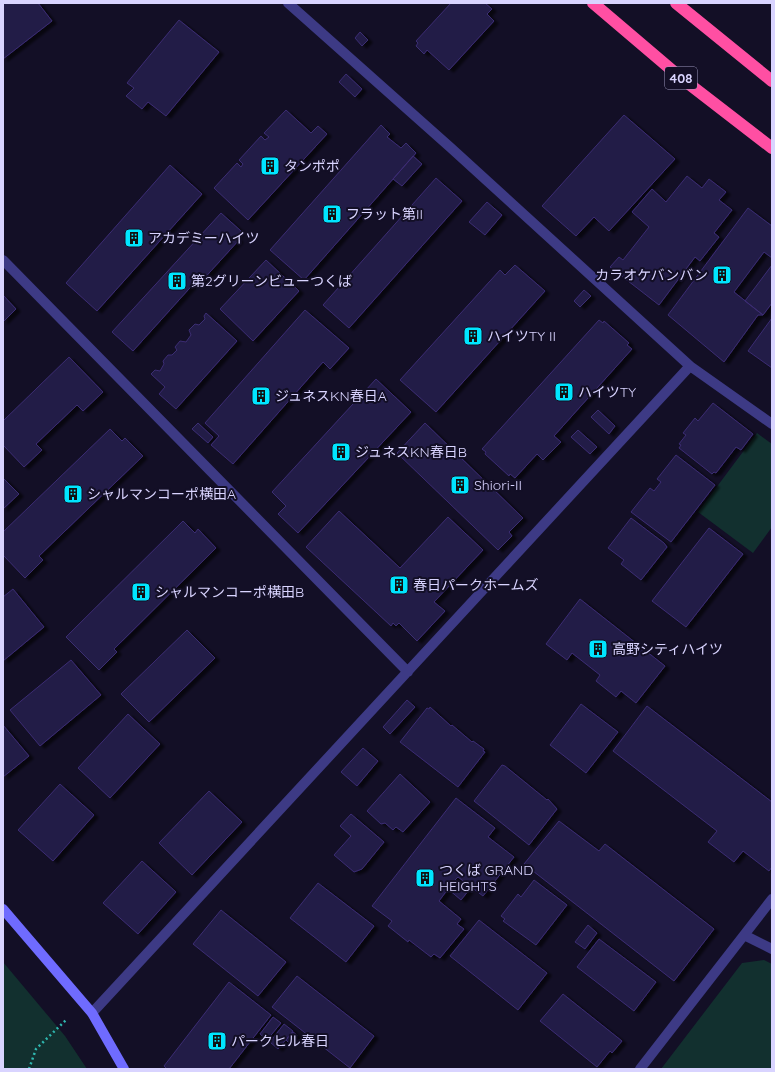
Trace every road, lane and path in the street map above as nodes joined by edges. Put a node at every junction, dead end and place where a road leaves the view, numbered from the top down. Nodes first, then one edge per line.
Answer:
1 (288, 3) edge
2 (593, 3) edge
3 (676, 3) edge
4 (772, 81) edge
5 (772, 148) edge
6 (3, 260) edge
7 (690, 366) junction
8 (772, 424) edge
9 (408, 672) junction
10 (772, 899) edge
11 (3, 909) edge
12 (744, 935) junction
13 (772, 949) edge
14 (92, 1013) junction
15 (66, 1020) dead end
16 (29, 1069) edge
17 (124, 1069) edge
18 (640, 1069) edge

1 - 7 street
2 - 5 highway, 408
3 - 4 highway
6 - 9 street
7 - 8 street
7 - 9 street
9 - 14 street
10 - 12 street
11 - 14 street
12 - 13 street
12 - 18 street
14 - 17 street
15 - 16 path

